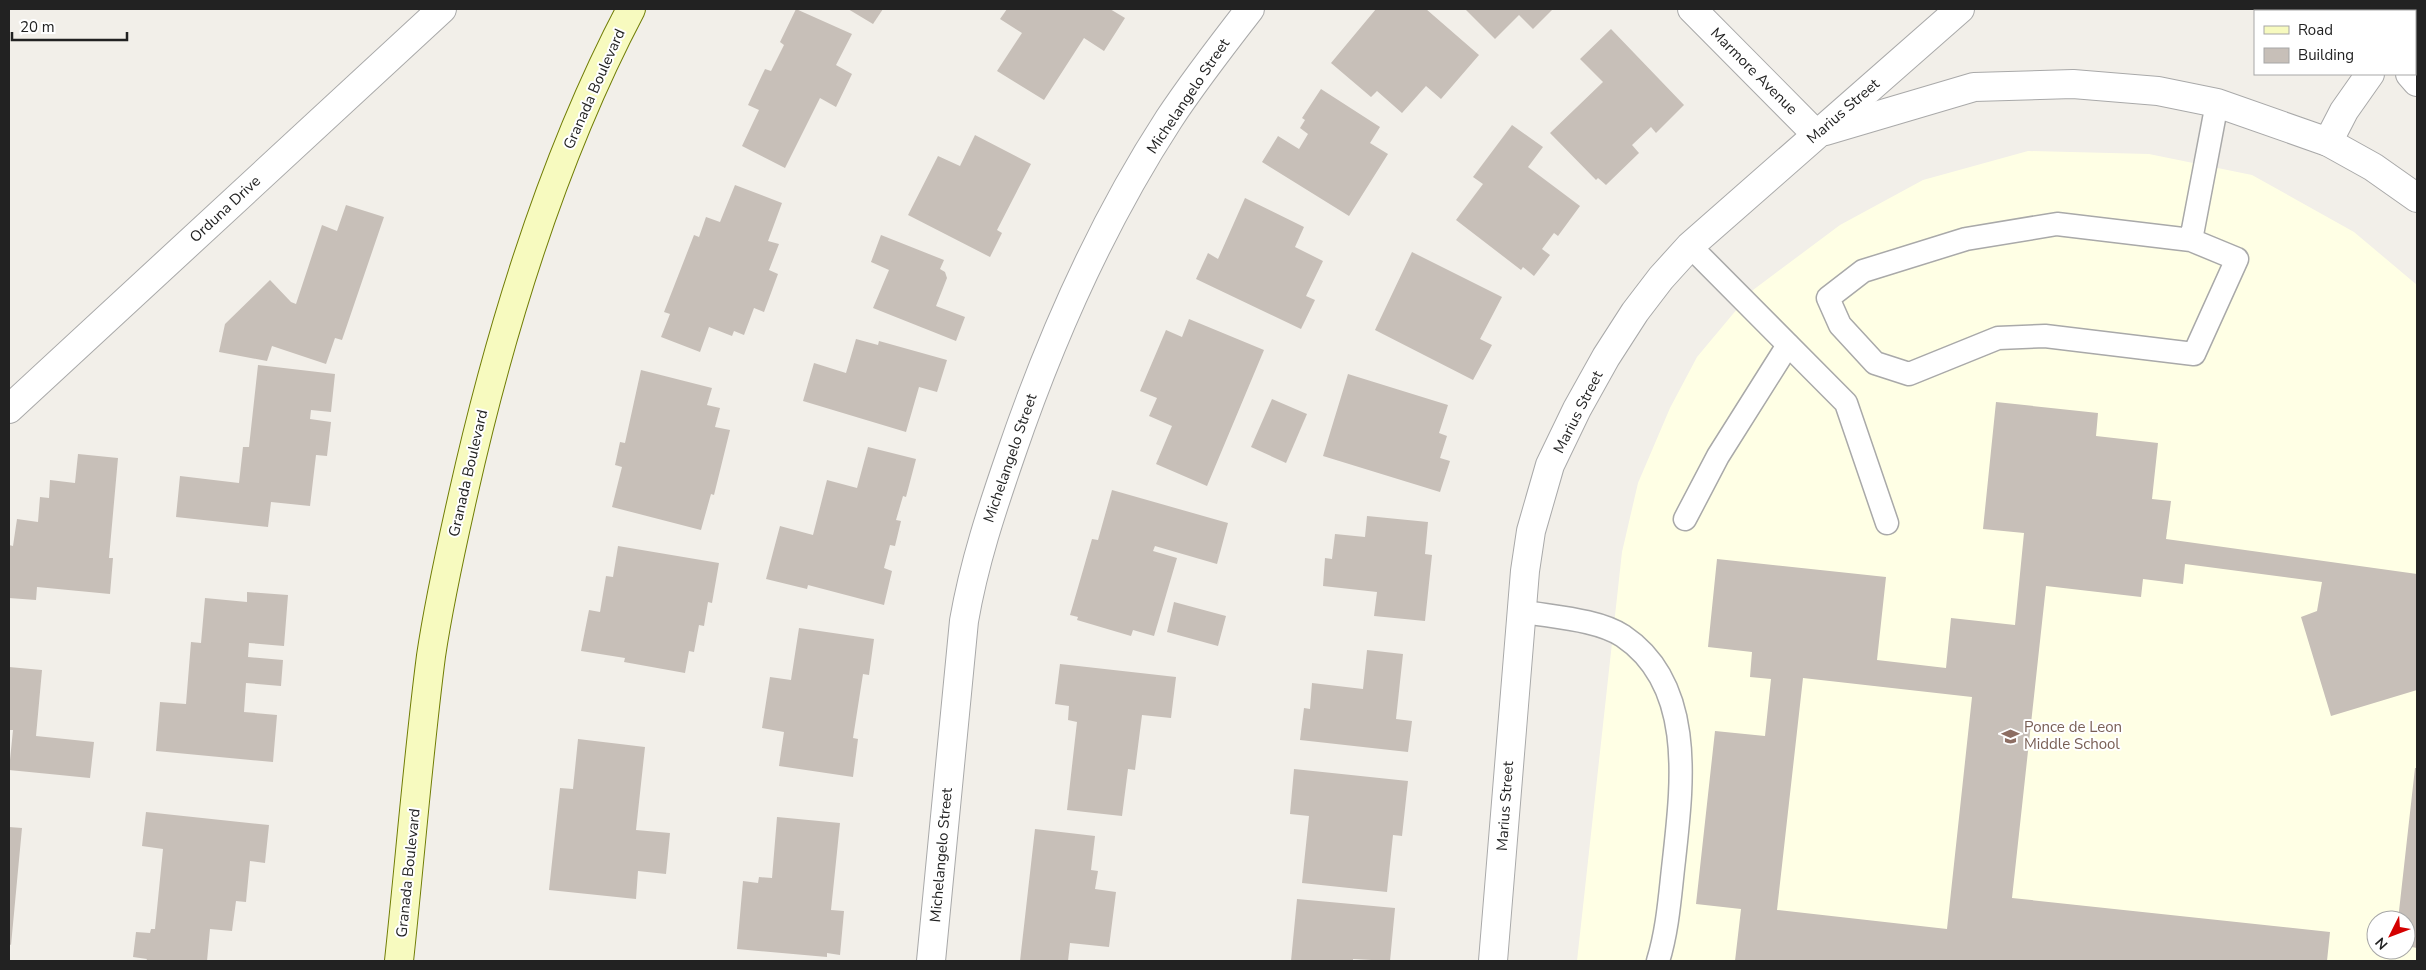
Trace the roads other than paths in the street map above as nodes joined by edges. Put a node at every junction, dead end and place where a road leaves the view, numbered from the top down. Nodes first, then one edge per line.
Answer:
1 (442, 9) edge
2 (630, 9) edge
3 (1250, 9) edge
4 (1692, 9) edge
5 (1960, 9) edge
6 (2369, 75) edge
7 (2217, 104) junction
8 (1816, 134) junction
9 (2328, 142) junction
10 (2417, 198) edge
11 (2191, 240) junction
12 (1690, 246) junction
13 (1788, 345) junction
14 (9, 410) edge
15 (1685, 519) dead end
16 (1887, 523) dead end
17 (1520, 611) junction
18 (399, 961) edge
19 (931, 961) edge
20 (1494, 961) edge
21 (1658, 961) edge

1 - 14 street, Orduna Drive
2 - 18 street, Granada Boulevard
3 - 19 street, Michelangelo Street
4 - 8 street, Marmore Avenue
5 - 8 street, Marius Street
6 - 9 street
7 - 8 street
7 - 9 street
7 - 11 lane
8 - 12 street, Marius Street
9 - 10 street
11 - 11 lane
12 - 13 lane
12 - 17 street, Marius Street
13 - 15 lane
13 - 16 lane
17 - 20 street, Marius Street
17 - 21 lane

